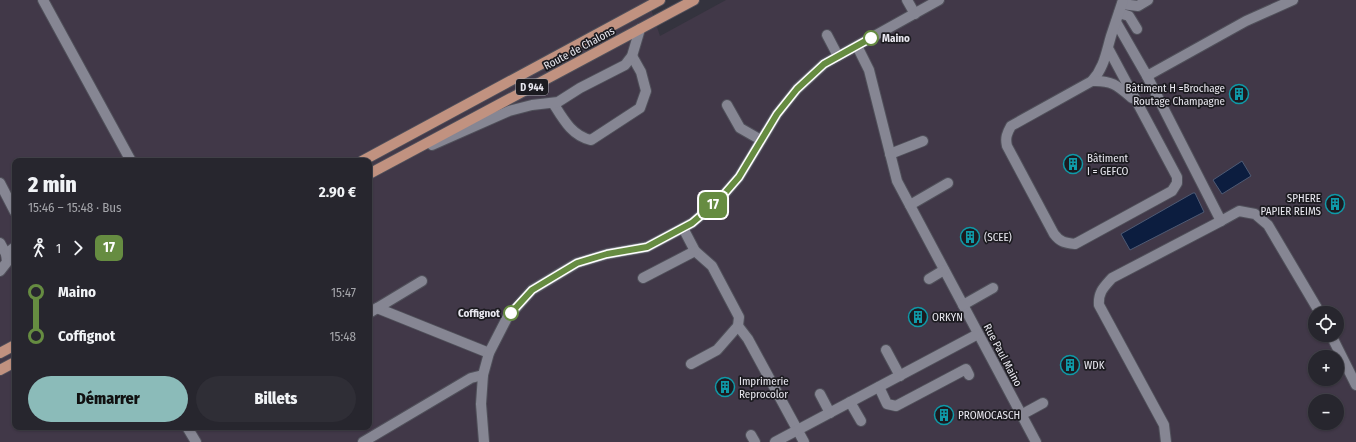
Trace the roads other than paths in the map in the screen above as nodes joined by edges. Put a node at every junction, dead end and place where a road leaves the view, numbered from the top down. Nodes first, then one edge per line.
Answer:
1 (43, 0) edge
2 (660, 0) edge
3 (694, 0) edge
4 (907, 0) edge
5 (940, 0) edge
6 (1148, 0) edge
7 (1293, 0) edge
8 (1120, 10) edge
9 (915, 14) junction
10 (1137, 29) dead end
11 (640, 30) junction
12 (827, 35) dead end
13 (857, 46) junction
14 (1108, 48) junction
15 (632, 56) junction
16 (838, 56) junction
17 (1147, 76) junction
18 (1092, 81) junction
19 (1136, 101) junction
20 (554, 104) junction
21 (727, 105) dead end
22 (761, 140) junction
23 (923, 141) dead end
24 (890, 154) junction
25 (129, 158) edge
26 (368, 158) edge
27 (392, 162) junction
28 (372, 172) edge
29 (0, 183) edge
30 (948, 183) dead end
31 (910, 205) junction
32 (12, 206) edge
33 (1221, 221) junction
34 (683, 228) junction
35 (0, 243) edge
36 (12, 249) edge
37 (695, 251) junction
38 (6, 254) junction
39 (944, 270) junction
40 (0, 271) edge
41 (643, 278) dead end
42 (929, 279) dead end
43 (422, 281) dead end
44 (993, 288) dead end
45 (963, 306) junction
46 (1316, 306) edge
47 (373, 310) edge
48 (738, 326) junction
49 (978, 334) junction
50 (1334, 342) edge
51 (12, 347) edge
52 (886, 350) dead end
53 (0, 353) edge
54 (488, 353) junction
55 (12, 364) edge
56 (691, 364) dead end
57 (0, 370) edge
58 (483, 375) junction
59 (969, 375) dead end
60 (900, 376) junction
61 (1356, 385) edge
62 (879, 387) junction
63 (820, 394) dead end
64 (850, 402) junction
65 (1043, 403) dead end
66 (830, 413) junction
67 (1021, 415) junction
68 (861, 421) dead end
69 (189, 430) edge
70 (798, 430) junction
71 (788, 439) edge
72 (196, 442) edge
73 (363, 442) edge
74 (484, 442) edge
75 (775, 442) edge
76 (804, 442) edge
77 (1036, 442) edge
78 (1166, 442) edge

1 - 25 street
2 - 26 main road, Route de Chalons / D 944
3 - 11 main road, Route de Chalons / D 944
4 - 9 street
5 - 9 street
6 - 8 street
7 - 17 street
8 - 10 street
8 - 14 street
8 - 17 street
9 - 13 street
11 - 15 street
11 - 27 main road, Route de Chalons / D 944
12 - 16 street
13 - 16 street
13 - 24 street, Rue Paul Maino
14 - 18 street
14 - 19 street
15 - 20 street
15 - 20 street
16 - 22 street
17 - 33 street
18 - 19 street
18 - 19 street
20 - 27 street
21 - 22 street
22 - 34 street
23 - 24 street
24 - 31 street, Rue Paul Maino
27 - 28 main road, Route de Chalons / D 944
29 - 32 street
30 - 31 street
31 - 39 street, Rue Paul Maino
33 - 46 street
33 - 78 street
34 - 37 street
34 - 54 street
35 - 38 street
36 - 38 street
37 - 41 street
37 - 48 street
38 - 40 street
39 - 42 street
39 - 45 street, Rue Paul Maino
43 - 47 street
44 - 45 street
45 - 49 street, Rue Paul Maino
47 - 54 street
48 - 56 street
48 - 70 street
49 - 60 street
49 - 67 street, Rue Paul Maino
50 - 61 street
51 - 53 main road
52 - 60 street
54 - 58 street
55 - 57 main road
58 - 73 street
58 - 74 street
59 - 62 street
60 - 62 street
62 - 64 street
63 - 66 street
64 - 66 street
64 - 68 street
65 - 67 street
66 - 70 street
67 - 77 street, Rue Paul Maino
69 - 72 street
70 - 71 street
70 - 76 street
71 - 75 street

